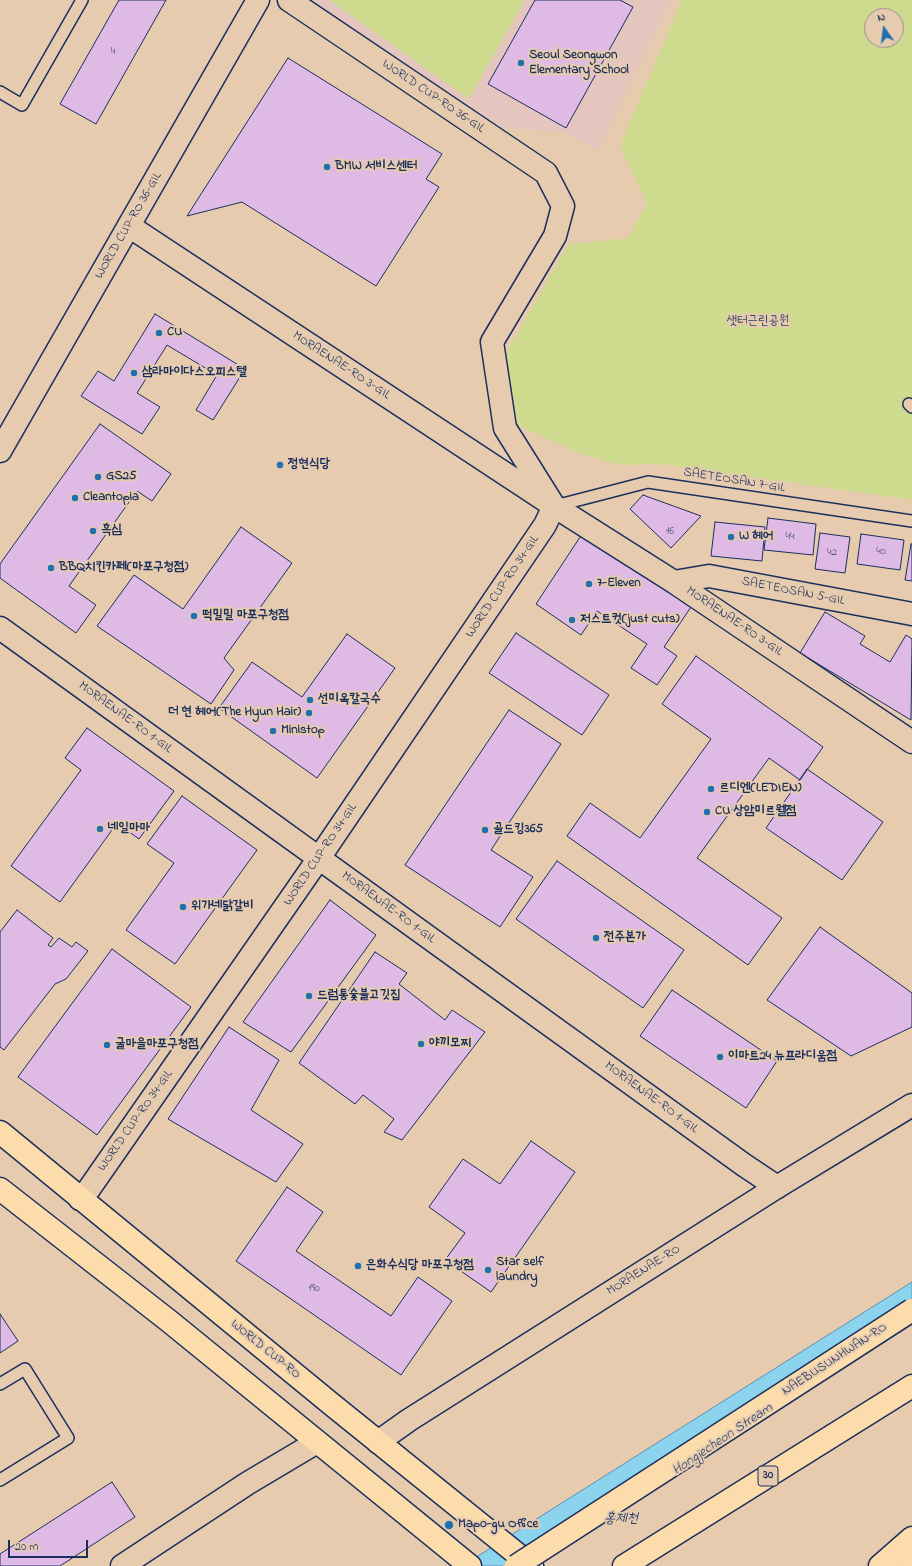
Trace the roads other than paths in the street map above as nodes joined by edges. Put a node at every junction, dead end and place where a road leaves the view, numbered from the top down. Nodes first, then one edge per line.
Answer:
1 (82, 0) edge
2 (258, 0) edge
3 (289, 0) edge
4 (0, 92) edge
5 (563, 206) joint
6 (129, 226) junction
7 (0, 451) edge
8 (554, 506) junction
9 (912, 522) edge
10 (674, 582) junction
11 (912, 614) edge
12 (0, 628) edge
13 (912, 742) edge
14 (319, 858) junction
15 (912, 1104) edge
16 (0, 1132) edge
17 (777, 1187) junction
18 (0, 1190) edge
19 (80, 1199) junction
20 (912, 1310) edge
21 (0, 1384) edge
22 (912, 1386) edge
23 (317, 1442) junction
24 (378, 1442) junction
25 (0, 1480) edge
26 (912, 1538) edge
27 (912, 1557) edge
28 (122, 1566) edge
29 (470, 1566) edge
30 (516, 1566) edge
31 (532, 1566) edge
32 (624, 1566) edge
33 (880, 1566) edge
34 (898, 1566) edge

1 - 4 lane
2 - 6 street, WORLD CUP-RO 36-GIL
3 - 5 street, WORLD CUP-RO 36-GIL
5 - 8 street, MORAENAE-RO 3-GIL
6 - 7 street, WORLD CUP-RO 36-GIL
6 - 8 street, MORAENAE-RO 3-GIL
8 - 9 lane, SAETEOSAN 7-GIL
8 - 10 street, MORAENAE-RO 3-GIL
8 - 14 street, WORLD CUP-RO 34-GIL
10 - 11 street, SAETEOSAN 5-GIL
10 - 13 street, MORAENAE-RO 3-GIL
12 - 14 street, MORAENAE-RO 1-GIL
14 - 17 street, MORAENAE-RO 1-GIL
14 - 19 street, WORLD CUP-RO 34-GIL
15 - 17 street, MORAENAE-RO
16 - 19 main road, WORLD CUP-RO
17 - 24 street, MORAENAE-RO
18 - 23 main road
19 - 24 main road, WORLD CUP-RO
20 - 30 main road, NAEBUSUNHWAN-RO, bridge
21 - 25 lane
22 - 32 main road, 30
23 - 28 street
23 - 29 main road
24 - 31 main road, WORLD CUP-RO
26 - 33 main road
27 - 34 main road

